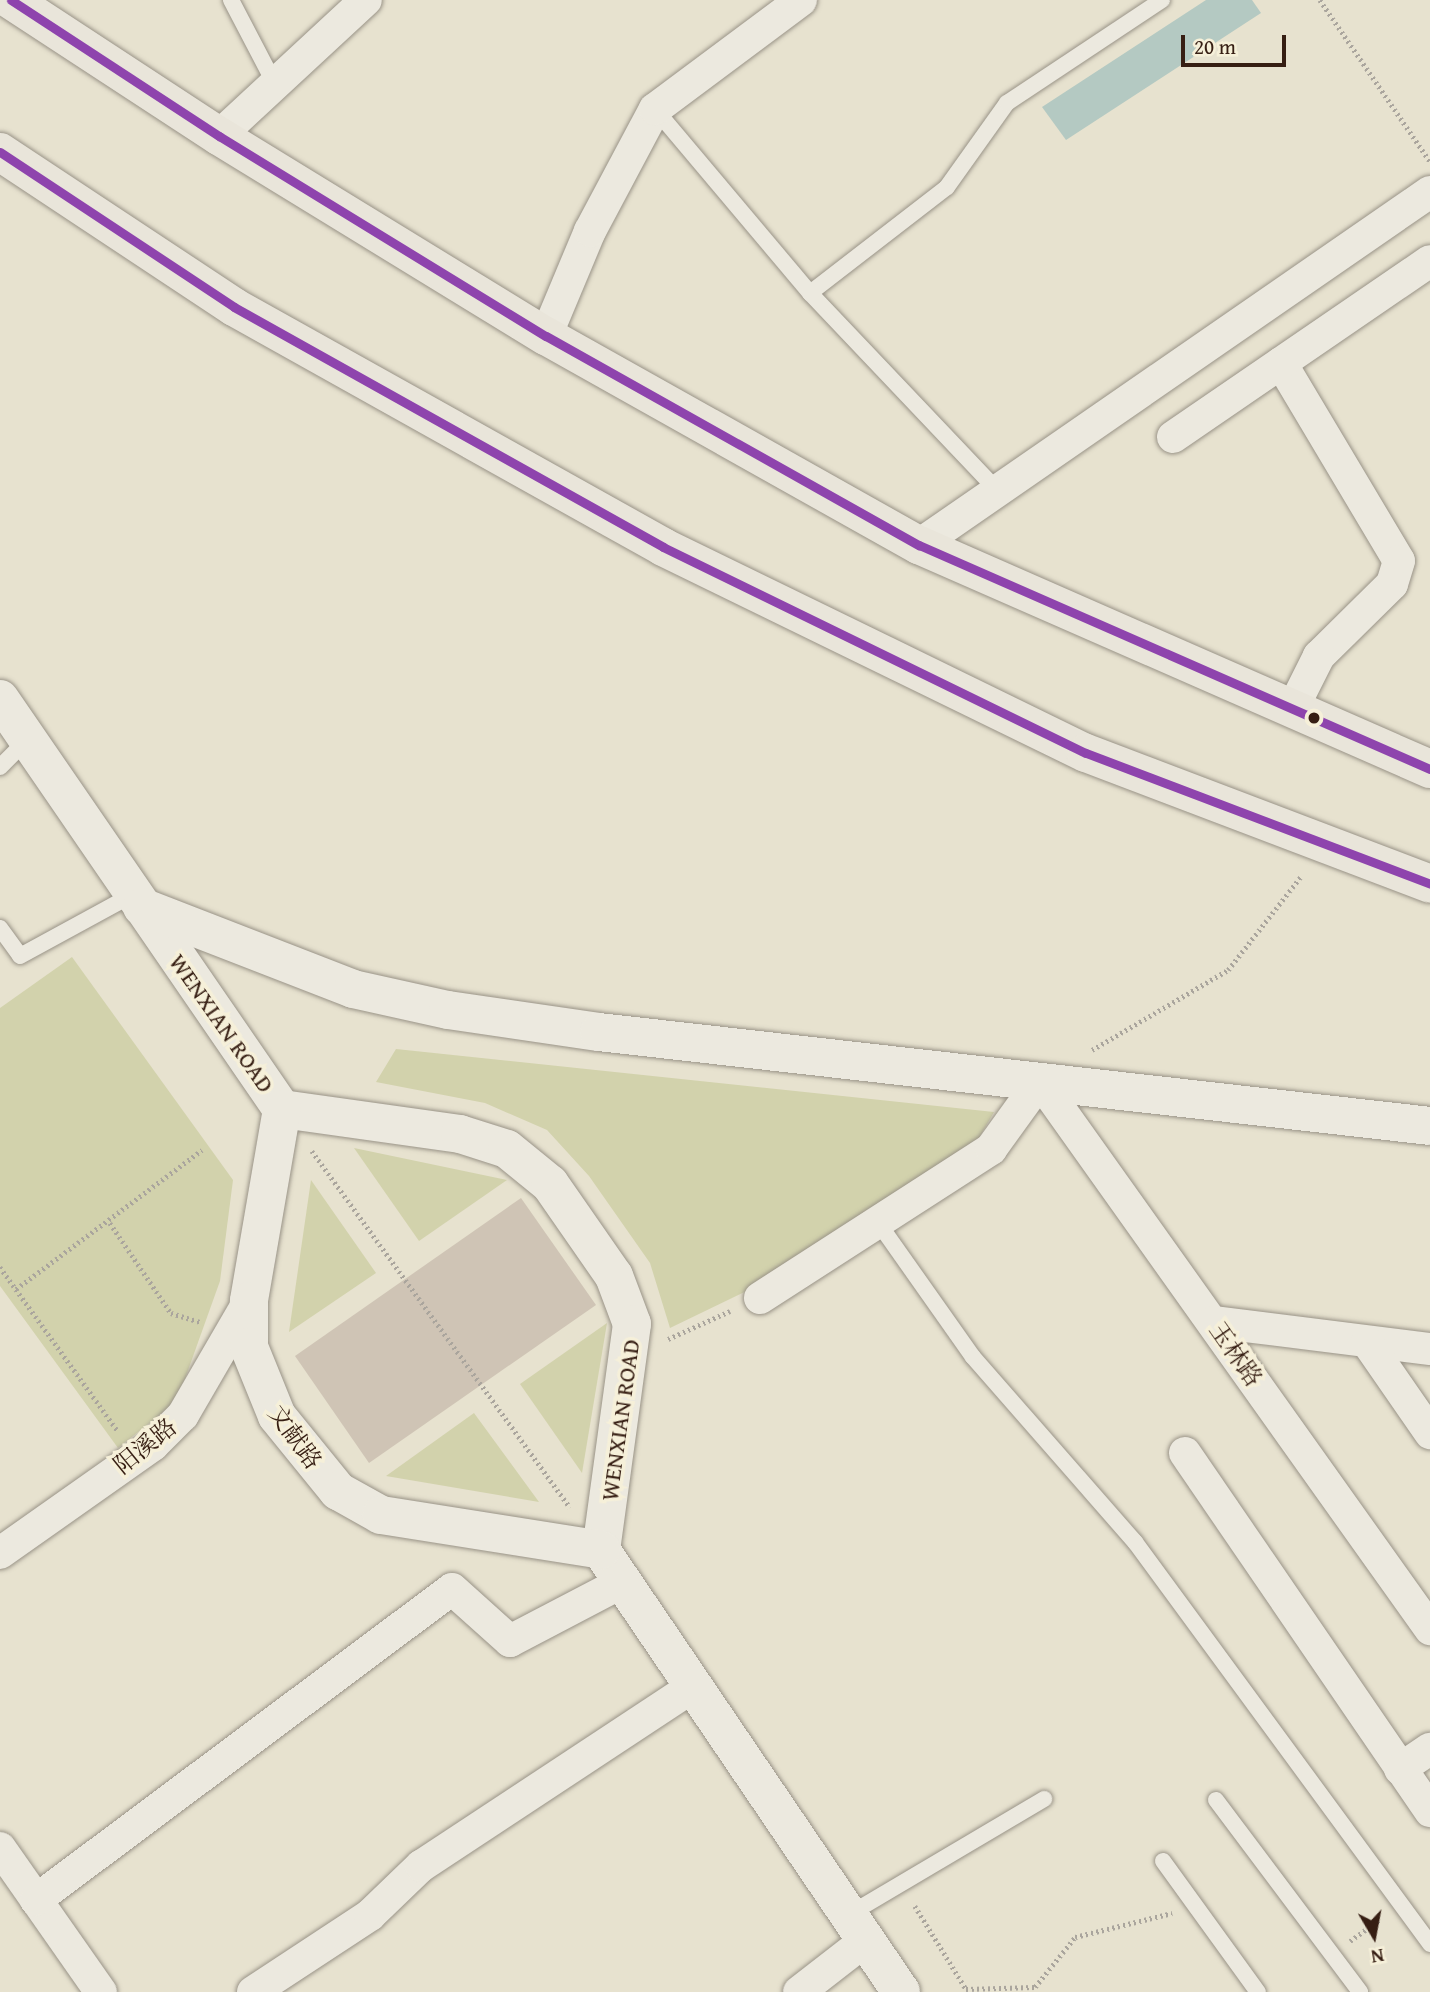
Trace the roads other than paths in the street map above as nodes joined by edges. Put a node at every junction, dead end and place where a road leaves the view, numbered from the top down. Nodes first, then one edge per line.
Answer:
1 (11, 0) edge
2 (231, 0) edge
3 (366, 0) edge
4 (801, 0) edge
5 (1162, 0) edge
6 (275, 84) junction
7 (655, 109) junction
8 (219, 136) junction
9 (0, 152) edge
10 (1430, 192) edge
11 (1430, 261) edge
12 (810, 293) junction
13 (546, 336) junction
14 (1281, 363) junction
15 (1173, 437) dead end
16 (998, 491) junction
17 (919, 545) junction
18 (0, 699) edge
19 (1292, 710) junction
20 (28, 739) junction
21 (0, 767) edge
22 (1430, 769) edge
23 (1430, 884) edge
24 (137, 901) junction
25 (0, 928) edge
26 (1040, 1081) junction
27 (282, 1110) junction
28 (1430, 1126) edge
29 (877, 1221) junction
30 (760, 1298) road end
31 (240, 1316) junction
32 (1213, 1322) junction
33 (1367, 1342) junction
34 (1430, 1349) edge
35 (1430, 1433) edge
36 (1185, 1453) dead end
37 (601, 1550) junction
38 (0, 1553) edge
39 (623, 1582) junction
40 (1430, 1629) edge
41 (694, 1686) junction
42 (1430, 1749) edge
43 (1400, 1769) junction
44 (1044, 1799) dead end
45 (1216, 1800) dead end
46 (1430, 1811) edge
47 (0, 1848) edge
48 (1163, 1861) dead end
49 (37, 1900) junction
50 (857, 1927) junction
51 (1430, 1944) edge
52 (101, 1992) edge
53 (253, 1992) edge
54 (799, 1992) edge
55 (901, 1992) edge
56 (1258, 1992) edge
57 (1360, 1992) edge

1 - 8 highway
2 - 6 lane
3 - 6 street
4 - 7 street
5 - 12 lane
6 - 8 street
7 - 12 lane
7 - 13 street
8 - 13 highway
9 - 23 highway
10 - 16 street
11 - 14 street
12 - 16 lane
13 - 17 highway
14 - 15 street
14 - 19 street
16 - 17 street
17 - 19 highway
18 - 20 street, WENXIAN ROAD
19 - 22 highway
20 - 21 lane
20 - 24 street, WENXIAN ROAD
24 - 25 lane
24 - 26 street
24 - 27 street, WENXIAN ROAD
26 - 28 street
26 - 29 street
26 - 32 street, 玉林路
27 - 31 street, 文献路
27 - 37 street, WENXIAN ROAD
29 - 30 street
29 - 51 lane
31 - 37 street, 文献路
31 - 38 street, 阳溪路
32 - 33 street
32 - 40 street, 玉林路
33 - 34 street
33 - 35 street
36 - 43 street
37 - 39 street
39 - 41 street
39 - 49 street
41 - 50 street
41 - 53 street
42 - 43 street
43 - 46 street
44 - 50 lane
45 - 57 lane
47 - 49 street
48 - 56 lane
49 - 52 street
50 - 54 street
50 - 55 street

